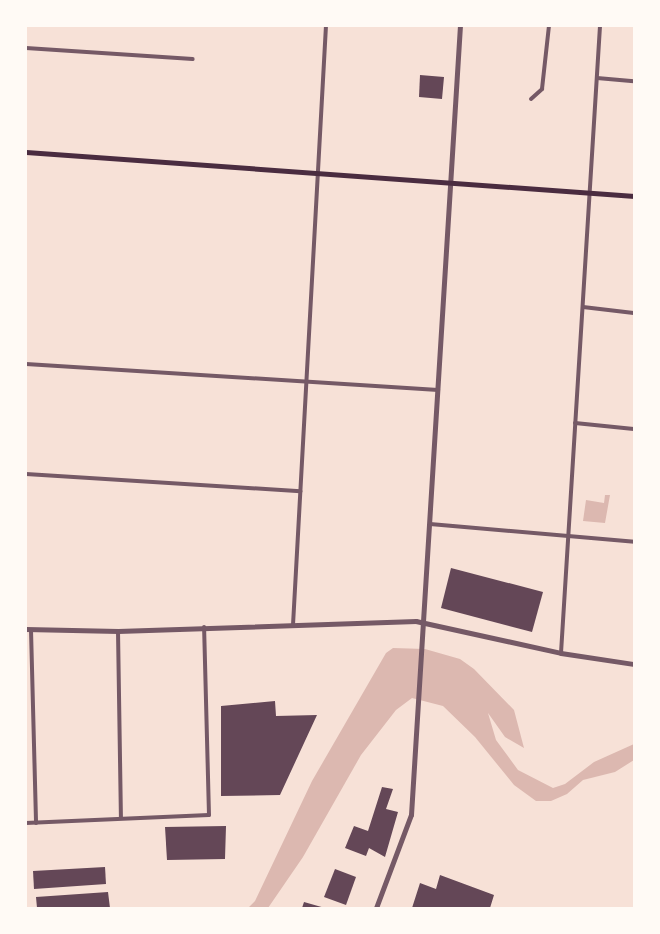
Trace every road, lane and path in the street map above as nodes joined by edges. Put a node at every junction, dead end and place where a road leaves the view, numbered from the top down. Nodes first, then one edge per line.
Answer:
1 (326, 26) edge
2 (460, 26) edge
3 (549, 26) edge
4 (600, 26) edge
5 (26, 48) edge
6 (193, 59) dead end
7 (597, 78) junction
8 (634, 81) edge
9 (531, 99) dead end
10 (26, 152) edge
11 (318, 171) junction
12 (451, 181) junction
13 (590, 190) junction
14 (634, 196) edge
15 (583, 307) junction
16 (634, 313) edge
17 (26, 364) edge
18 (306, 382) junction
19 (438, 390) junction
20 (576, 423) junction
21 (634, 429) edge
22 (26, 474) edge
23 (300, 491) junction
24 (430, 524) junction
25 (569, 535) junction
26 (634, 542) edge
27 (424, 622) junction
28 (204, 626) junction
29 (293, 626) junction
30 (28, 630) edge
31 (118, 631) junction
32 (561, 653) junction
33 (634, 664) edge
34 (121, 818) junction
35 (26, 823) edge
36 (36, 823) junction
37 (376, 909) edge

1 - 11 street
2 - 12 street
3 - 9 street
4 - 7 street
5 - 6 street
7 - 8 street
7 - 13 street
10 - 11 main road
11 - 12 main road
11 - 18 street
12 - 13 main road
12 - 19 street
13 - 14 main road
13 - 15 street
15 - 16 street
15 - 20 street
17 - 18 street
18 - 19 street
18 - 23 street
19 - 24 street
20 - 21 street
20 - 25 street
22 - 23 street
23 - 29 street
24 - 25 street
24 - 27 street
25 - 26 street
25 - 32 street
27 - 29 street
27 - 32 street
27 - 37 street
28 - 29 street
28 - 31 street
28 - 34 street
30 - 31 street
30 - 36 street
31 - 34 street
32 - 33 street
34 - 36 street
35 - 36 street

